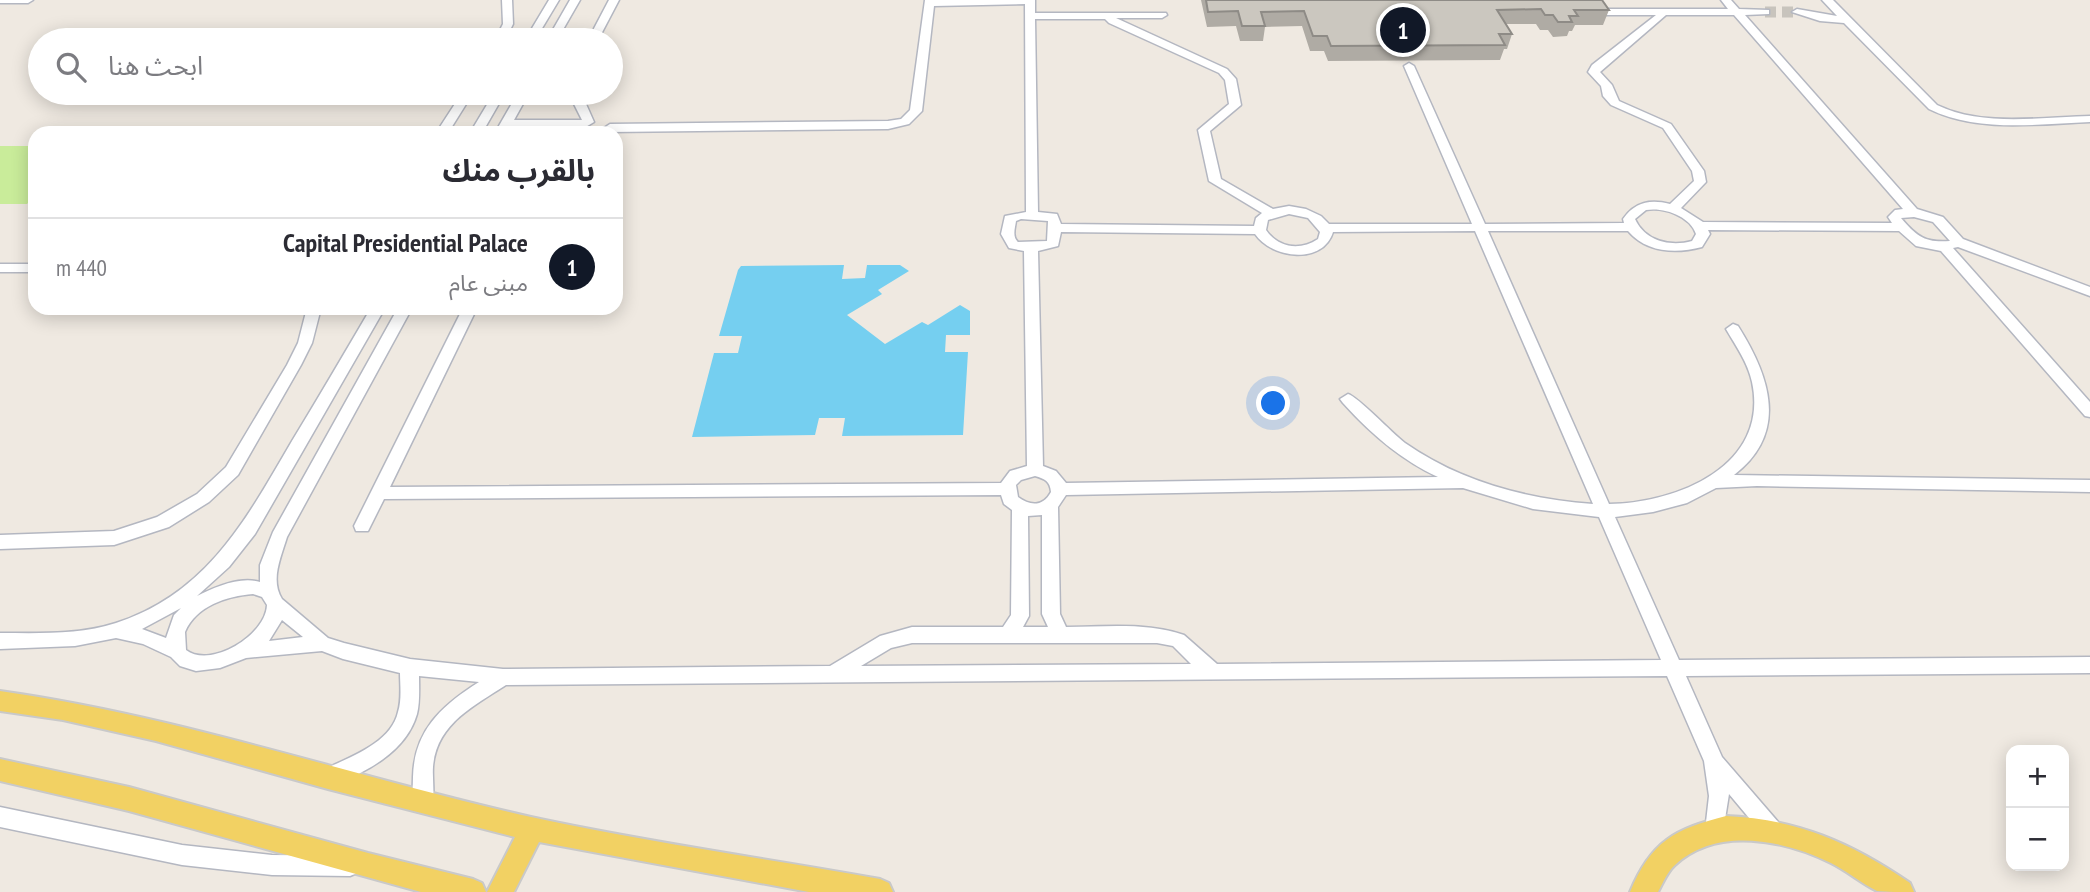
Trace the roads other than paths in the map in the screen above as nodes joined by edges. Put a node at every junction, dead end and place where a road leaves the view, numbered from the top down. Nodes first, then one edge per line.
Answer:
1 (0, 0) edge
2 (28, 0) edge
3 (507, 0) edge
4 (554, 0) edge
5 (575, 0) edge
6 (614, 0) edge
7 (624, 0) edge
8 (1726, 0) edge
9 (1827, 0) edge
10 (930, 1) edge
11 (1030, 1) edge
12 (1606, 12) edge
13 (1662, 12) junction
14 (1736, 12) junction
15 (1765, 12) tunnel mouth
16 (1797, 12) tunnel mouth
17 (1162, 15) dead end
18 (1030, 16) junction
19 (1108, 16) junction
20 (543, 19) junction
21 (564, 19) junction
22 (1847, 20) junction
23 (506, 28) edge
24 (537, 28) edge
25 (559, 28) edge
26 (599, 28) edge
27 (610, 28) edge
28 (1409, 66) dead end
29 (460, 105) edge
30 (492, 105) edge
31 (516, 105) edge
32 (580, 105) edge
33 (2090, 119) edge
34 (446, 126) edge
35 (480, 126) edge
36 (505, 126) edge
37 (583, 126) edge
38 (590, 126) edge
39 (607, 126) edge
40 (623, 130) edge
41 (1673, 209) junction
42 (1271, 213) junction
43 (1913, 213) junction
44 (1032, 215) junction
45 (1700, 226) junction
46 (1631, 227) junction
47 (1902, 227) junction
48 (1326, 228) junction
49 (1479, 228) junction
50 (1055, 229) junction
51 (1259, 230) junction
52 (1958, 242) junction
53 (1943, 245) junction
54 (1031, 246) junction
55 (0, 268) edge
56 (28, 268) edge
57 (0, 279) edge
58 (28, 279) edge
59 (2090, 292) edge
60 (312, 315) edge
61 (374, 315) edge
62 (401, 315) edge
63 (467, 315) edge
64 (1733, 329) dead end
65 (1348, 399) dead end
66 (2090, 412) edge
67 (1743, 458) junction
68 (1418, 459) junction
69 (1035, 470) junction
70 (1771, 480) junction
71 (1716, 482) junction
72 (1415, 484) junction
73 (1468, 484) junction
74 (2090, 486) edge
75 (1007, 489) junction
76 (1060, 489) junction
77 (378, 493) junction
78 (1605, 511) junction
79 (1050, 516) junction
80 (1020, 517) junction
81 (362, 526) dead end
82 (0, 541) edge
83 (1020, 594) junction
84 (1050, 595) junction
85 (197, 596) junction
86 (272, 598) junction
87 (118, 631) junction
88 (1008, 635) junction
89 (1060, 635) junction
90 (0, 641) edge
91 (322, 643) junction
92 (177, 651) junction
93 (243, 652) junction
94 (2090, 665) edge
95 (410, 667) junction
96 (1675, 668) junction
97 (1213, 671) junction
98 (830, 676) junction
99 (503, 677) junction
100 (0, 701) edge
101 (1714, 761) junction
102 (0, 770) edge
103 (328, 778) junction
104 (423, 803) junction
105 (0, 817) edge
106 (532, 829) junction
107 (1772, 830) junction
108 (1715, 831) junction
109 (368, 866) junction
110 (474, 892) edge
111 (500, 892) edge
112 (880, 892) edge
113 (1643, 892) edge
114 (1901, 892) edge

1 - 2 street
3 - 23 street
4 - 20 street
5 - 21 street
6 - 26 street
7 - 27 street
8 - 14 street
9 - 22 street
10 - 11 street
10 - 40 street
11 - 18 street
12 - 13 street
13 - 14 street
13 - 41 street
14 - 15 street
14 - 43 street
16 - 22 street
17 - 19 street
18 - 19 street
18 - 44 street
19 - 42 street
20 - 21 street
20 - 24 street
21 - 25 street
22 - 33 street
28 - 49 street
29 - 34 street
30 - 35 street
31 - 36 street
32 - 37 street
38 - 39 street
41 - 45 street
41 - 46 street
42 - 48 street
42 - 51 street
43 - 47 street
43 - 52 street
44 - 50 street
44 - 54 street
45 - 46 street
45 - 47 street
46 - 49 street
47 - 53 street
48 - 49 street
48 - 51 street
49 - 78 street
50 - 51 street
50 - 54 street
52 - 53 street
52 - 59 street
53 - 66 street
54 - 69 street
55 - 56 street
57 - 58 street
60 - 82 street
61 - 85 street
62 - 86 street
63 - 77 street
64 - 67 street
65 - 68 street
67 - 70 street
67 - 71 street
68 - 72 street
68 - 73 street
69 - 75 street
69 - 76 street
70 - 71 street
70 - 74 street
71 - 78 street
72 - 73 street
72 - 76 street
73 - 78 street
75 - 77 street
75 - 80 street
76 - 79 street
77 - 81 street
78 - 96 street
79 - 80 street
79 - 84 street
80 - 83 street
83 - 84 street
83 - 88 street
84 - 89 street
85 - 86 street
85 - 87 street
85 - 92 street
86 - 91 street
86 - 93 street
87 - 90 street
87 - 92 street
88 - 89 street
88 - 98 street
89 - 97 street
91 - 93 street
91 - 95 street
92 - 93 street
94 - 96 street
95 - 99 street
95 - 103 street
96 - 97 street
96 - 101 street
97 - 98 street
98 - 99 street
99 - 104 street
100 - 103 main road
101 - 107 street
101 - 108 street
102 - 109 main road
103 - 104 main road
104 - 106 main road
105 - 109 street
106 - 111 main road
106 - 112 main road
107 - 108 main road
107 - 114 main road
108 - 113 main road
109 - 110 main road

